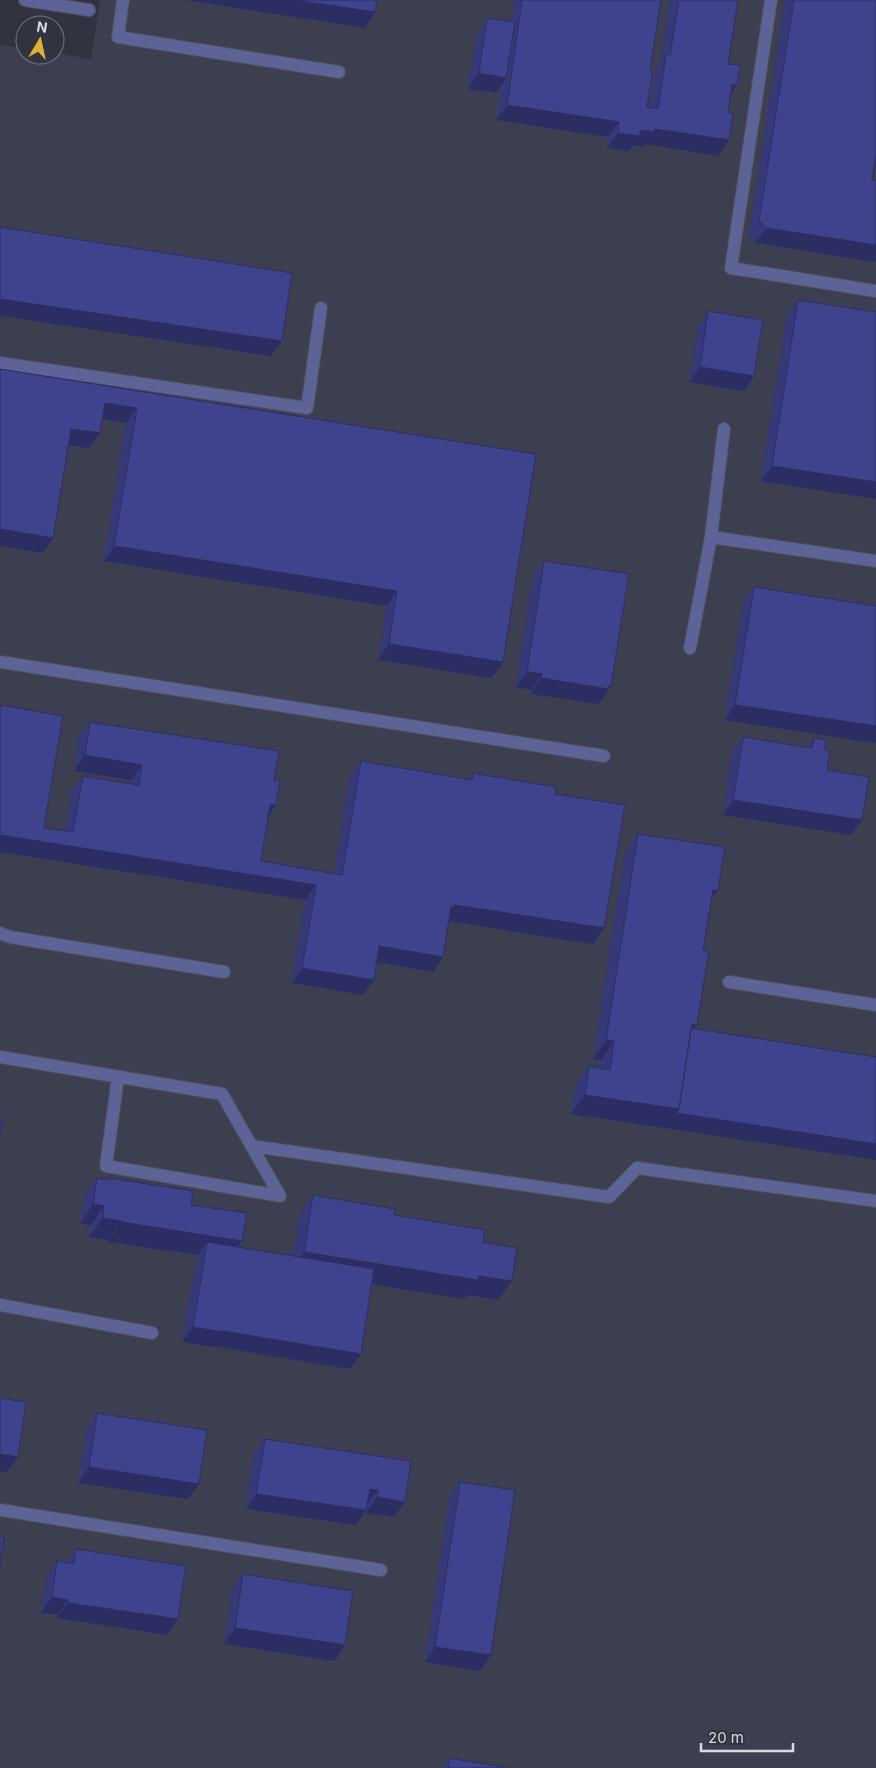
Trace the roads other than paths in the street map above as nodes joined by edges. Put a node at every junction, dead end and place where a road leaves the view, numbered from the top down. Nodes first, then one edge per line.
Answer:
1 (25, 0) edge
2 (123, 0) edge
3 (771, 0) edge
4 (89, 10) dead end
5 (339, 72) dead end
6 (876, 291) edge
7 (321, 308) dead end
8 (0, 363) edge
9 (724, 429) dead end
10 (710, 537) junction
11 (876, 561) edge
12 (690, 648) dead end
13 (0, 662) edge
14 (604, 756) dead end
15 (0, 933) edge
16 (224, 972) dead end
17 (729, 982) dead end
18 (876, 1005) edge
19 (0, 1057) edge
20 (118, 1077) junction
21 (252, 1146) junction
22 (876, 1201) edge
23 (0, 1305) edge
24 (152, 1333) dead end
25 (0, 1510) edge
26 (381, 1570) dead end

1 - 4 lane
2 - 5 lane
3 - 6 lane
7 - 8 lane
9 - 10 lane
10 - 11 lane
10 - 12 lane
13 - 14 lane
15 - 16 lane
17 - 18 lane
19 - 20 lane
20 - 21 lane
20 - 21 lane
21 - 22 lane
23 - 24 lane
25 - 26 lane

